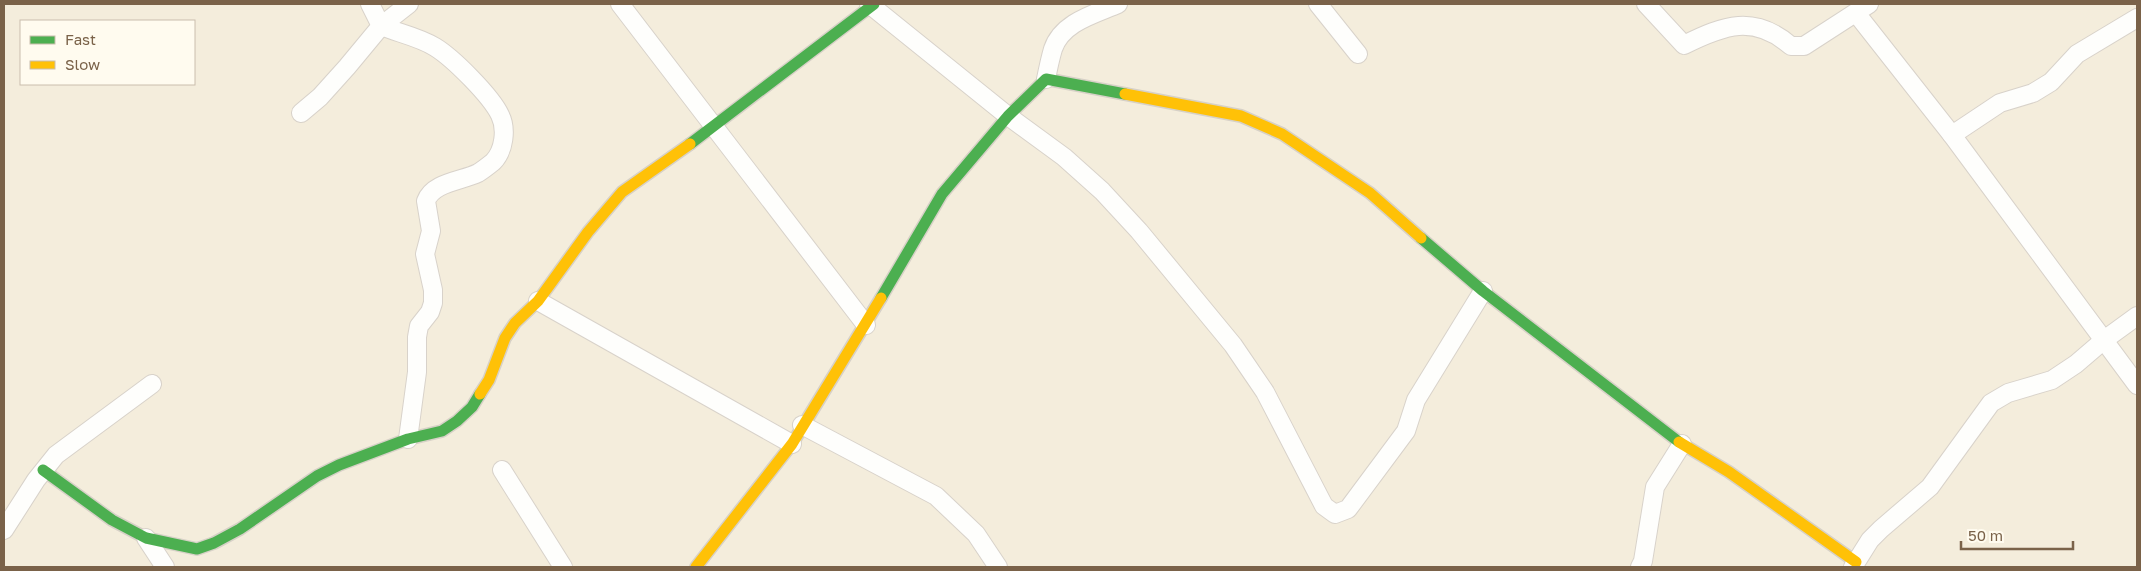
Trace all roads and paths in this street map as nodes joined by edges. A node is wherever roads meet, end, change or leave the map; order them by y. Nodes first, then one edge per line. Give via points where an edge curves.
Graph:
1 (370, 4) edge
2 (409, 4) edge
3 (620, 4) edge
4 (1118, 4) edge
5 (1318, 4) edge
6 (1646, 4) edge
7 (872, 5) edge
8 (1863, 8) edge
9 (2137, 18) edge
10 (381, 26) junction
11 (1358, 54) dead end
12 (1046, 79) junction
13 (301, 113) dead end
14 (1008, 116) junction
15 (713, 128) junction
16 (1952, 135) junction
17 (1483, 291) junction
18 (538, 301) junction
19 (2137, 316) edge
20 (866, 324) junction
21 (2104, 340) junction
22 (152, 384) dead end
23 (2137, 385) edge
24 (802, 425) junction
25 (408, 439) junction
26 (792, 444) junction
27 (1682, 444) junction
28 (43, 470) junction
29 (502, 470) dead end
30 (4, 530) edge
31 (146, 538) junction
32 (1855, 565) edge
33 (165, 567) edge
34 (563, 567) edge
35 (696, 567) edge
36 (998, 567) edge
37 (1640, 567) edge

1 - 10 street
2 - 10 street
3 - 15 street
4 - 12 street via 1072,25 1062,34 1054,47
5 - 11 street
6 - 8 street via 1684,45 1725,28 1743,25 1760,26 1779,35 1791,46 1804,46
7 - 14 street
7 - 15 street
8 - 16 street
9 - 16 street via 2077,54 2051,82 2033,93 2000,102
10 - 13 street via 320,98
10 - 25 street via 434,47 456,65 500,115 504,131 495,160 479,173 444,185 426,201 431,230 425,254 433,303 419,326
12 - 14 street
12 - 17 street via 1241,116 1267,127 1370,193
14 - 17 street via 1064,157 1102,191 1185,285 1260,384 1324,506 1335,514 1348,509 1406,431 1416,400
14 - 20 street via 942,194
15 - 18 street via 622,192 588,232
15 - 20 street
16 - 21 street
17 - 27 street
18 - 25 street via 504,338 489,380 457,422 442,430
18 - 26 street
19 - 21 street
20 - 24 street
21 - 23 street
21 - 32 street via 2052,380 2008,393 1991,403 1930,487 1870,540
22 - 28 street via 56,455
24 - 26 street
24 - 36 street via 936,496 976,534
25 - 31 street via 317,476 214,543 196,549
26 - 35 street
27 - 32 street via 1729,472
27 - 37 street via 1655,487
28 - 30 street
28 - 31 street via 112,520
29 - 34 street
31 - 33 street

